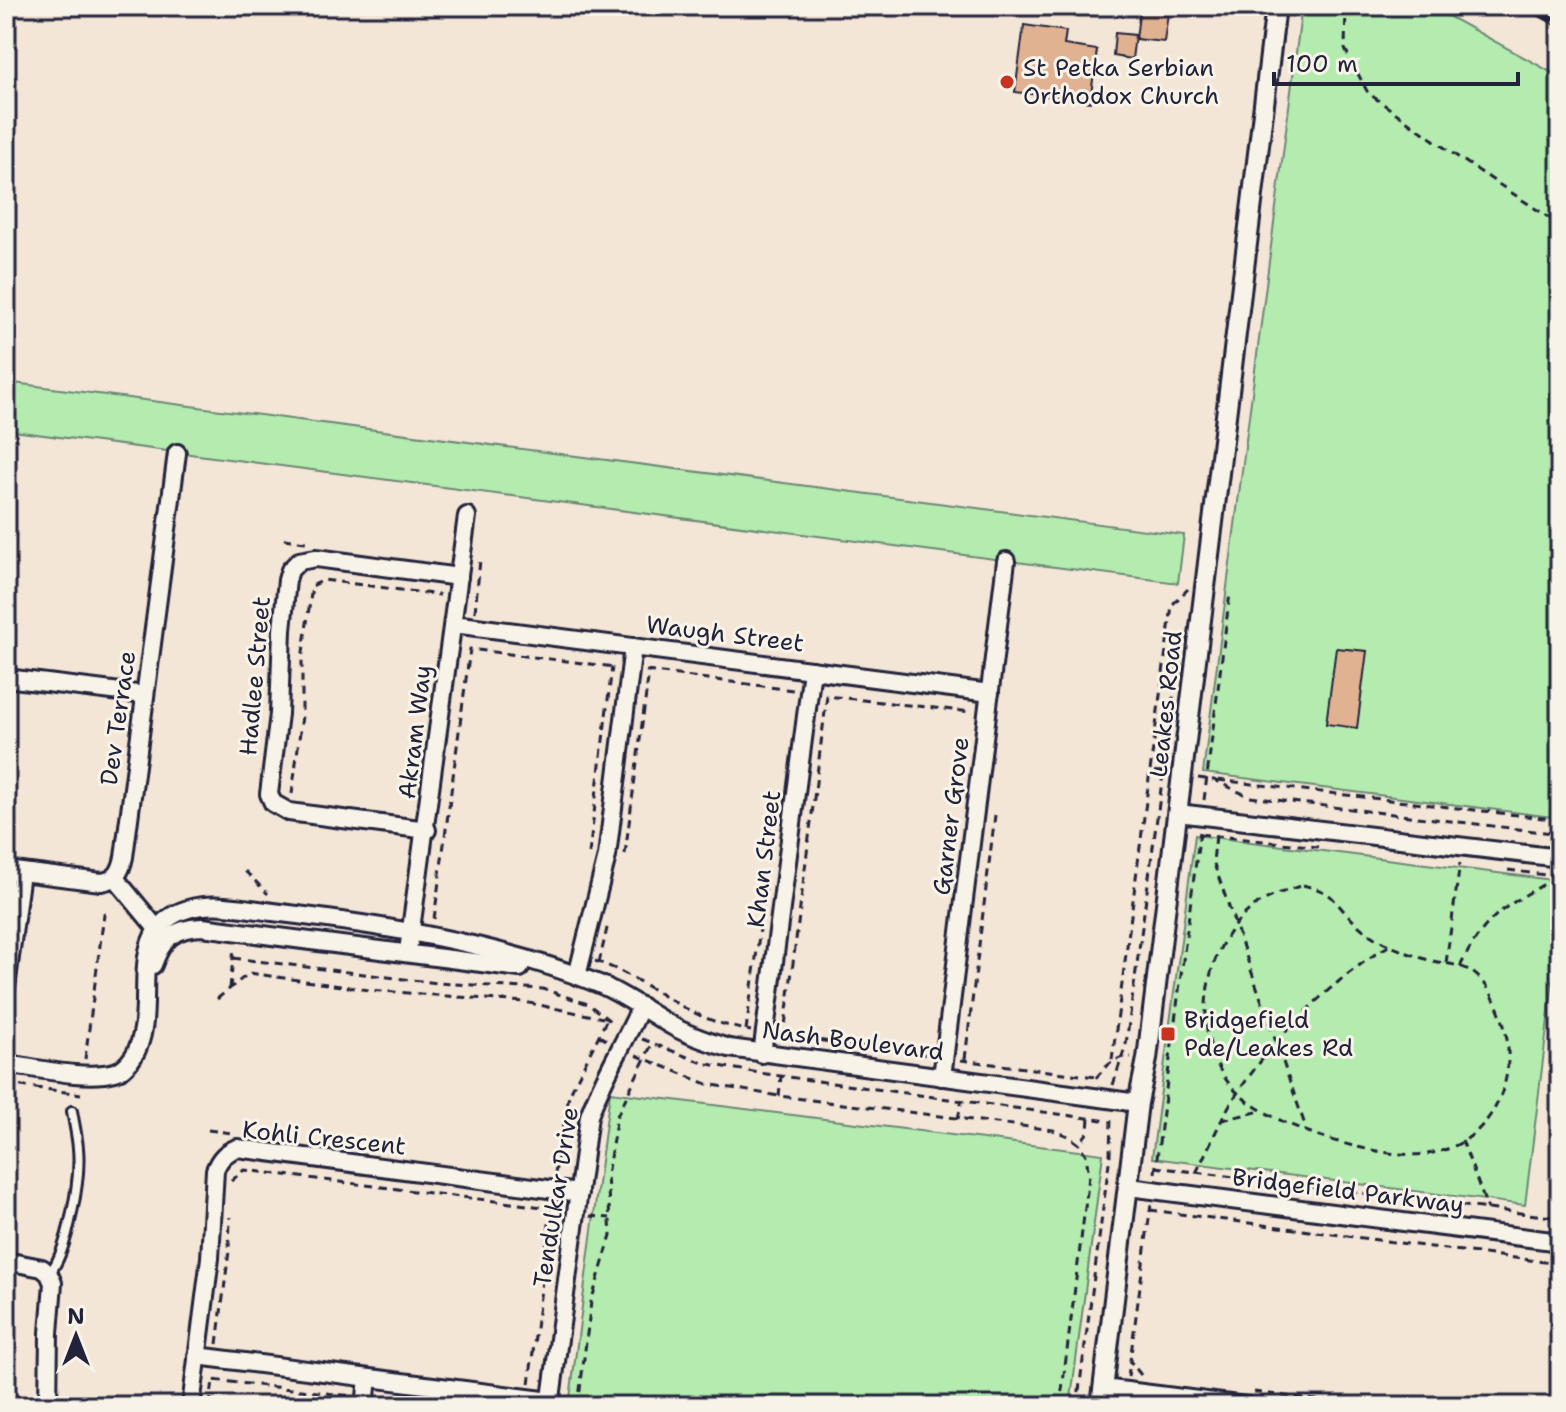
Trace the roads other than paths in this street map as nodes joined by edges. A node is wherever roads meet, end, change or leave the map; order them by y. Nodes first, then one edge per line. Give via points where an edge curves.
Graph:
1 (1276, 6) edge
2 (177, 453) dead end
3 (467, 516) dead end
4 (1006, 561) dead end
5 (459, 577) junction
6 (453, 624) junction
7 (633, 647) junction
8 (812, 670) junction
9 (6, 678) edge
10 (990, 693) junction
11 (145, 695) junction
12 (1178, 813) junction
13 (427, 830) junction
14 (1560, 858) edge
15 (13, 871) edge
16 (115, 878) junction
17 (411, 933) junction
18 (161, 934) junction
19 (408, 954) junction
20 (577, 976) junction
21 (6, 988) edge
22 (641, 1006) junction
23 (762, 1054) junction
24 (6, 1064) edge
25 (942, 1077) junction
26 (1138, 1103) junction
27 (72, 1111) dead end
28 (1129, 1187) junction
29 (579, 1193) junction
30 (1560, 1242) edge
31 (6, 1261) edge
32 (49, 1274) junction
33 (197, 1356) junction
34 (368, 1378) junction
35 (1102, 1397) edge
36 (1249, 1399) edge
37 (365, 1402) edge
38 (550, 1404) edge
39 (48, 1406) edge
40 (191, 1406) edge

1 - 12 street, Leakes Road
2 - 11 street, Dev Terrace
3 - 5 street, Akram Way
4 - 10 street, Garner Grove
5 - 6 street, Akram Way
5 - 13 street, Hadlee Street via 316,558 299,561 287,580 269,794 273,803 289,812
6 - 7 street, Waugh Street
6 - 13 street, Akram Way
7 - 8 street, Waugh Street
7 - 20 street via 607,856
8 - 10 street, Waugh Street
8 - 23 street, Khan Street
9 - 11 street
10 - 25 street, Garner Grove
11 - 16 street, Dev Terrace via 124,857
12 - 14 street
12 - 26 street, Leakes Road
13 - 17 street, Akram Way
15 - 16 street via 91,882
15 - 21 street
16 - 18 street
17 - 18 street, Nash Boulevard via 224,906 190,908 166,920
17 - 19 street, Akram Way
17 - 20 street, Nash Boulevard
18 - 19 street, Nash Boulevard via 222,928
18 - 24 street via 147,950 140,1042 126,1066 117,1072 63,1072
19 - 20 street, Nash Boulevard
20 - 22 street, Nash Boulevard
22 - 23 street, Nash Boulevard via 705,1041
22 - 29 street, Tendulkar Drive via 589,1116
23 - 25 street, Nash Boulevard
25 - 26 street, Nash Boulevard
26 - 28 street, Leakes Road
27 - 32 lane via 79,1164 65,1247
28 - 30 street, Bridgefield Parkway
28 - 35 street, Leakes Road
29 - 33 street, Kohli Crescent via 237,1148 227,1152 215,1170
29 - 38 street, Tendulkar Drive
31 - 32 street via 32,1264
32 - 39 street via 54,1292
33 - 34 street
33 - 40 street, Kohli Crescent
34 - 37 street
34 - 38 street
35 - 36 street

